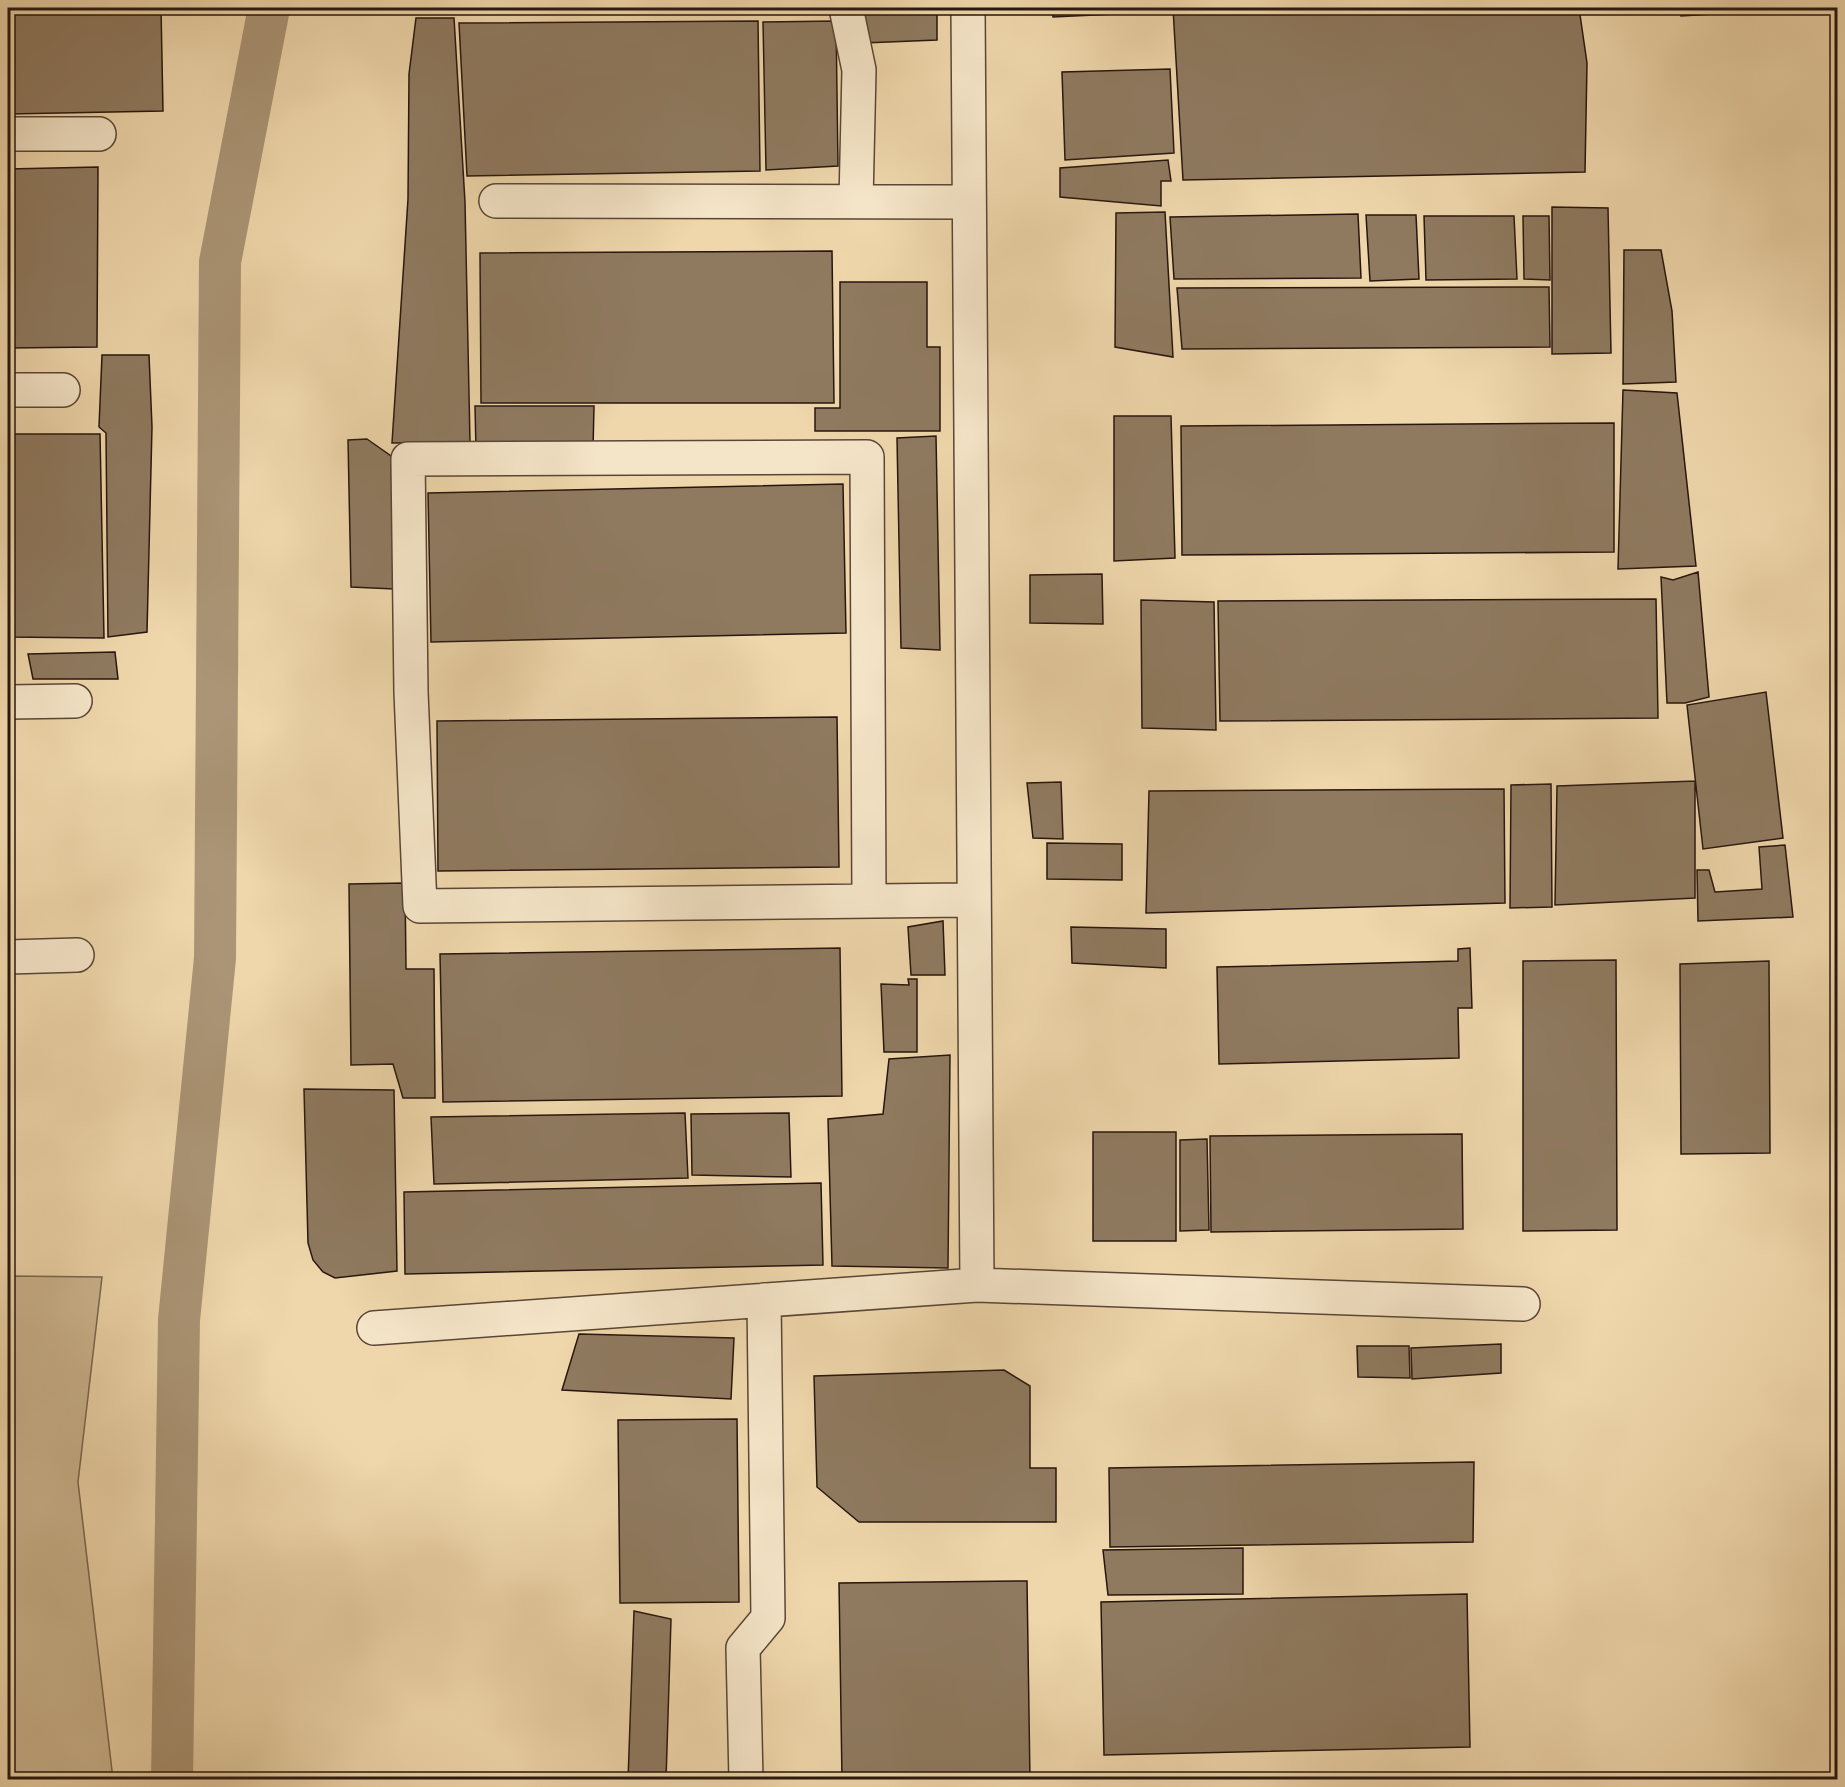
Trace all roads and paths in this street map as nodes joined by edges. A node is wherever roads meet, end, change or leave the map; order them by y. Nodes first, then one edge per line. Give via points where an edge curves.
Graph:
1 (846, 8) edge
2 (968, 8) edge
3 (8, 134) edge
4 (99, 134) dead end
5 (496, 201) dead end
6 (856, 201) junction
7 (969, 202) junction
8 (8, 390) edge
9 (63, 390) dead end
10 (75, 701) dead end
11 (8, 702) edge
12 (965, 900) dead end
13 (869, 901) junction
14 (77, 955) dead end
15 (8, 957) edge
16 (976, 1285) junction
17 (764, 1300) junction
18 (1523, 1304) dead end
19 (374, 1328) dead end
20 (746, 1779) edge

1 - 6 street via 859,70
2 - 7 street
3 - 4 street
5 - 6 street
6 - 7 street
7 - 16 street
8 - 9 street
10 - 11 street
12 - 13 street
13 - 13 street via 420,906 411,692 408,459 867,457
14 - 15 street
16 - 17 street
16 - 18 street
17 - 19 street
17 - 20 street via 768,1618 743,1648

